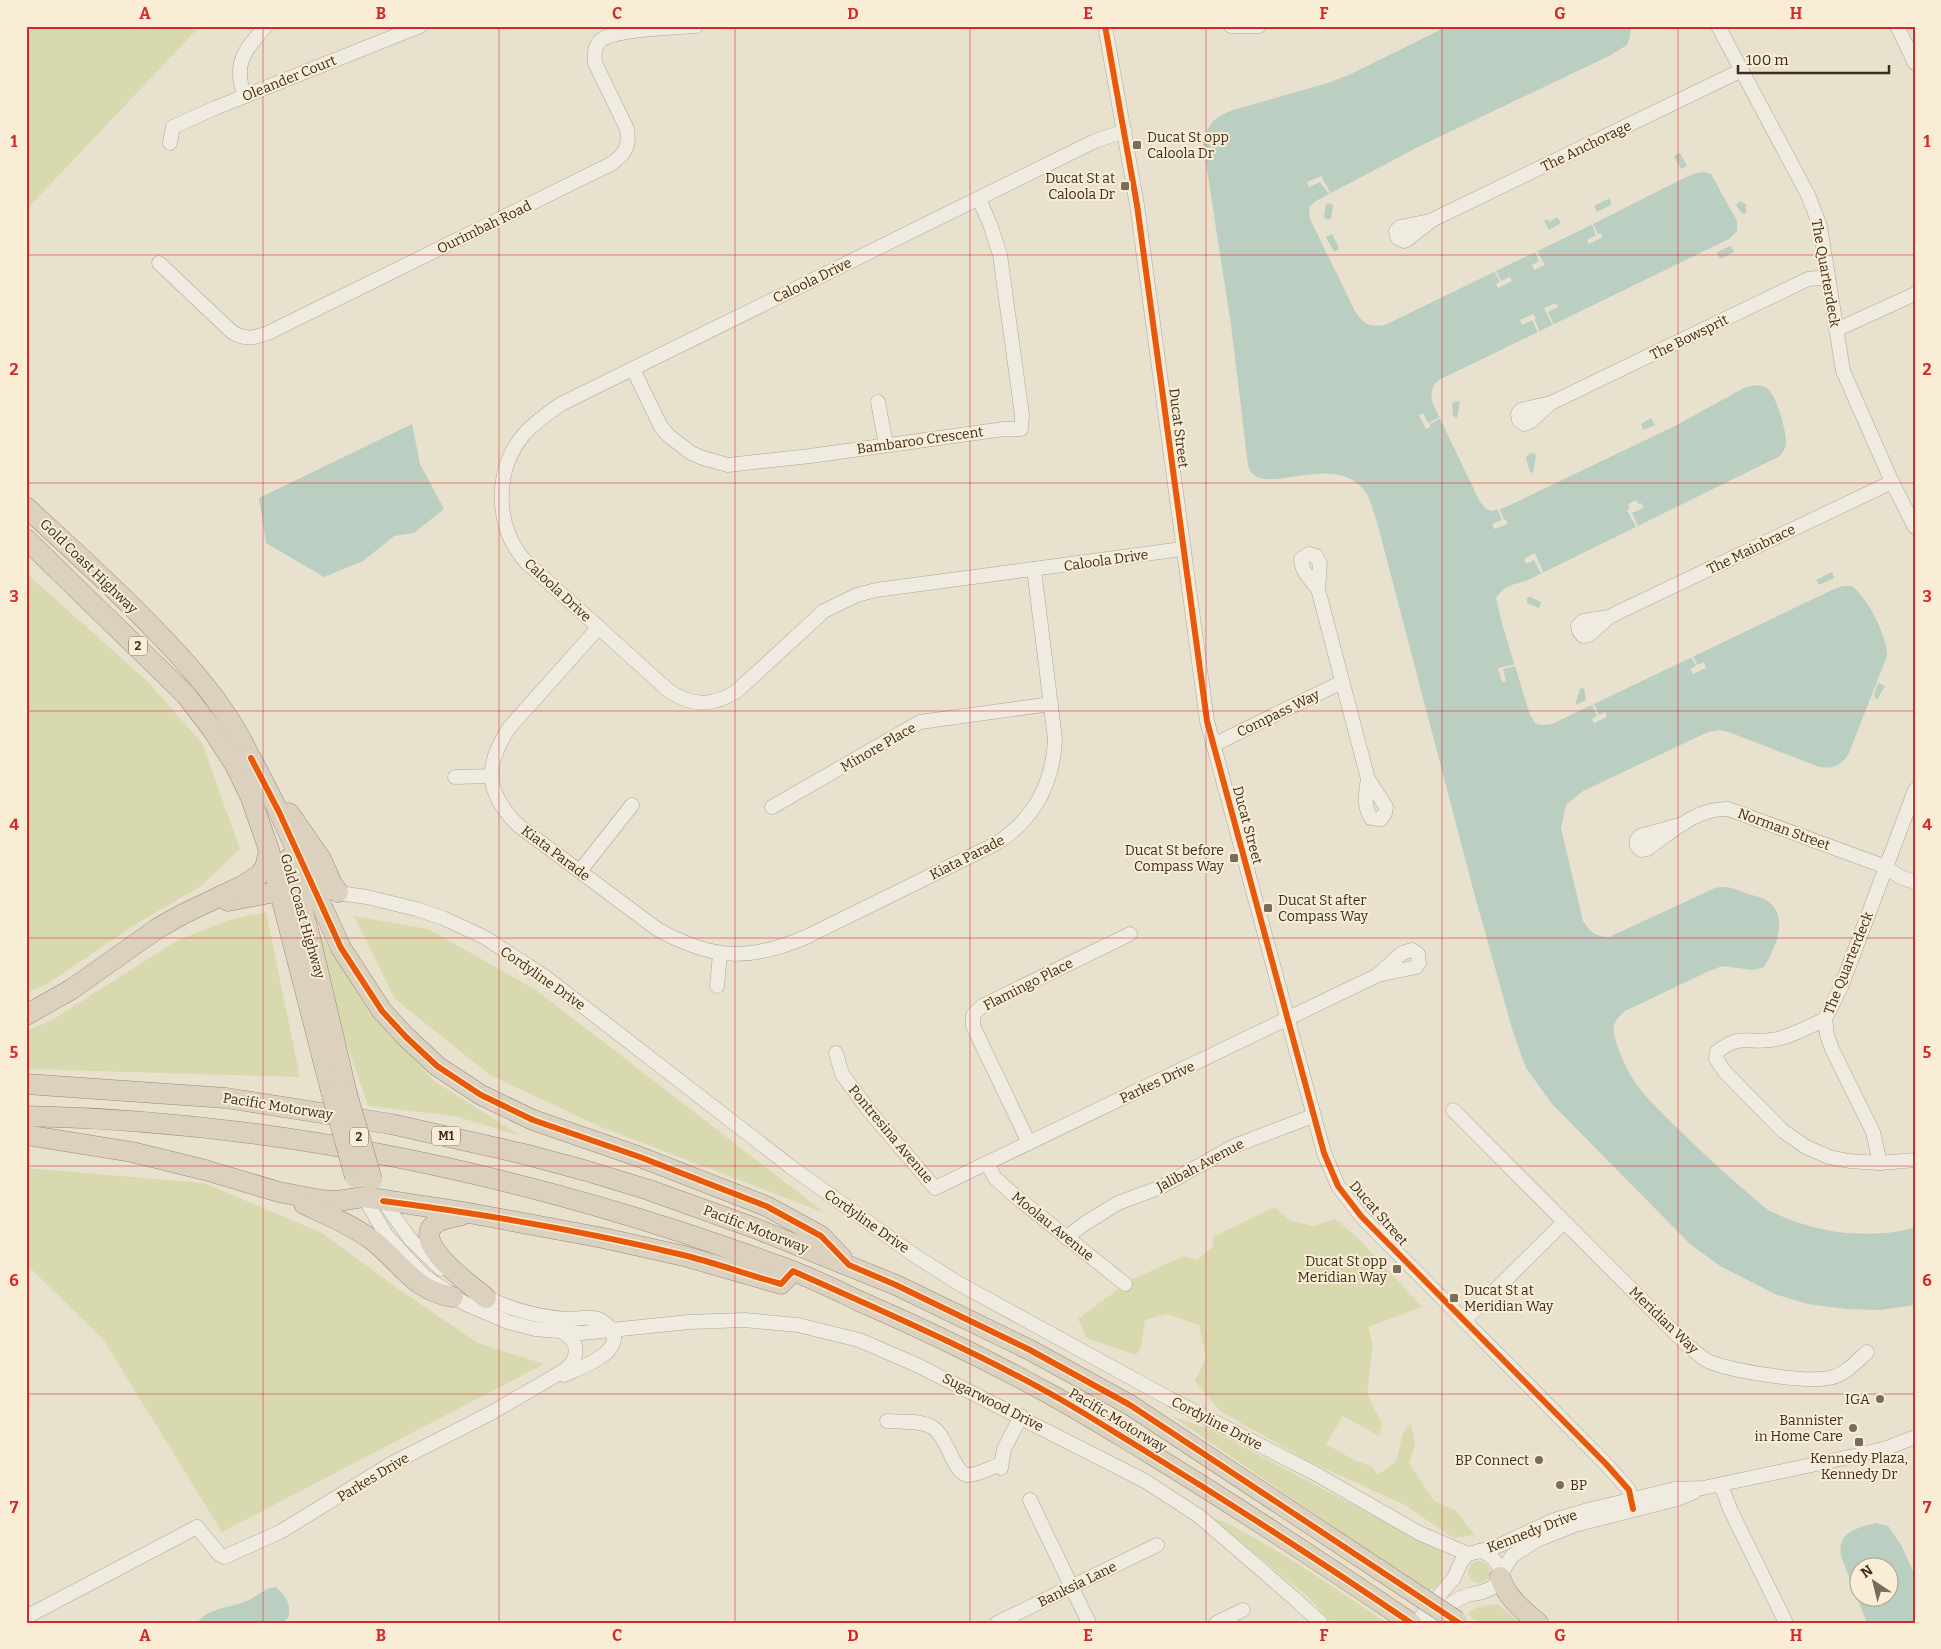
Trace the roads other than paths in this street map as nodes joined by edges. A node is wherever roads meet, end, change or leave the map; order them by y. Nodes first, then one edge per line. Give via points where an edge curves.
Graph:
1 (266, 26) edge
2 (420, 26) edge
3 (696, 26) edge
4 (1106, 26) edge
5 (1230, 26) edge
6 (1259, 26) edge
7 (1718, 26) edge
8 (1897, 26) edge
9 (1915, 63) edge
10 (1742, 70) junction
11 (245, 96) junction
12 (1125, 131) junction
13 (170, 143) dead end
14 (979, 200) junction
15 (1430, 221) dead end
16 (159, 263) dead end
17 (1828, 277) junction
18 (1915, 294) edge
19 (1836, 330) junction
20 (632, 369) junction
21 (878, 402) dead end
22 (1551, 403) dead end
23 (886, 445) junction
24 (1892, 482) junction
25 (26, 506) edge
26 (1915, 527) edge
27 (26, 539) edge
28 (1182, 549) junction
29 (1034, 570) junction
30 (1318, 589) dead end
31 (1609, 616) dead end
32 (598, 627) junction
33 (1342, 682) junction
34 (1051, 704) junction
35 (1213, 744) junction
36 (251, 758) junction
37 (491, 776) junction
38 (455, 777) dead end
39 (1368, 779) dead end
40 (1915, 790) edge
41 (632, 805) dead end
42 (772, 807) dead end
43 (1683, 824) dead end
44 (269, 850) junction
45 (1886, 867) junction
46 (580, 871) junction
47 (1915, 873) edge
48 (1915, 882) edge
49 (297, 891) junction
50 (338, 892) junction
51 (183, 914) junction
52 (1130, 934) dead end
53 (720, 954) junction
54 (1378, 974) dead end
55 (717, 986) dead end
56 (26, 1014) edge
57 (1825, 1019) junction
58 (1287, 1020) junction
59 (836, 1054) dead end
60 (26, 1084) edge
61 (1452, 1110) dead end
62 (26, 1116) edge
63 (1313, 1116) junction
64 (26, 1135) edge
65 (1029, 1143) junction
66 (1915, 1158) edge
67 (987, 1163) junction
68 (1880, 1163) junction
69 (935, 1188) joint
70 (368, 1189) junction
71 (280, 1192) junction
72 (469, 1213) junction
73 (1563, 1223) junction
74 (1066, 1238) junction
75 (849, 1265) junction
76 (793, 1271) junction
77 (1125, 1284) dead end
78 (453, 1296) junction
79 (486, 1298) junction
80 (1464, 1321) junction
81 (612, 1331) junction
82 (564, 1332) junction
83 (1867, 1352) dead end
84 (527, 1393) junction
85 (1021, 1416) junction
86 (887, 1422) dead end
87 (1915, 1437) edge
88 (1721, 1485) junction
89 (1030, 1500) dead end
90 (1632, 1504) junction
91 (1157, 1545) dead end
92 (1474, 1553) junction
93 (1500, 1576) junction
94 (1071, 1587) junction
95 (1243, 1610) dead end
96 (26, 1617) edge
97 (1411, 1621) edge
98 (1458, 1622) edge
99 (997, 1623) edge
100 (1089, 1623) edge
101 (1216, 1623) edge
102 (1321, 1623) edge
103 (1430, 1623) edge
104 (1538, 1623) edge
105 (1786, 1623) edge

1 - 11 street via 247,47 239,67 240,86
2 - 11 street, Oleander Court
3 - 16 street, Ourimbah Road via 621,32 610,34 597,44 595,63 629,140 621,158 268,333 247,338 232,332
4 - 12 street, Ducat Street
5 - 6 street
7 - 10 street, The Quarterdeck
8 - 9 street
10 - 15 street, The Anchorage
10 - 17 street, The Quarterdeck via 1814,207
11 - 13 street, Oleander Court via 173,127
12 - 14 street, Caloola Drive via 1095,141
12 - 28 street, Ducat Street
14 - 20 street, Caloola Drive
14 - 23 street, Bambaroo Crescent via 1000,255 1022,415 1021,429
17 - 19 street, The Quarterdeck
17 - 22 street, The Bowsprit via 1808,279
18 - 19 street
19 - 24 street, The Quarterdeck via 1843,371
20 - 23 street, Bambaroo Crescent via 661,427 679,445 703,458 728,465
20 - 32 street, Caloola Drive via 574,397 536,421 517,444 503,481 504,519 520,555
21 - 23 street
24 - 26 street, The Quarterdeck
24 - 31 street, The Mainbrace
25 - 36 highway, Gold Coast Highway / 2 via 177,653 220,706
27 - 44 highway, Gold Coast Highway / 2 via 170,678 204,717 243,782
28 - 29 street, Caloola Drive
28 - 35 street, Ducat Street
29 - 32 street, Caloola Drive via 857,595 824,611 737,690 704,703 684,700 670,691
29 - 34 street, Kiata Parade
30 - 33 street
32 - 37 street, Kiata Parade via 509,728 495,752
33 - 35 street, Compass Way
33 - 39 street
34 - 42 street, Minore Place via 920,722
34 - 53 street, Kiata Parade via 1055,739 1050,774 1035,807 1010,835 787,946 735,955
35 - 58 street, Ducat Street
36 - 49 highway, Gold Coast Highway / 2
36 - 50 highway via 321,859
37 - 38 street
37 - 46 street, Kiata Parade via 496,795 511,818
40 - 45 street, The Quarterdeck
41 - 46 street
43 - 45 street, Norman Street via 1714,810 1728,809
44 - 49 highway, Gold Coast Highway / 2
44 - 51 highway via 268,861 261,874
45 - 47 street, Norman Street
45 - 48 street, Norman Street
45 - 57 street, The Quarterdeck via 1841,987
46 - 53 street, Kiata Parade via 657,929 681,942
49 - 50 street, Cordyline Drive
49 - 51 highway via 236,899
49 - 70 highway, Gold Coast Highway / 2, bridge via 339,1093
49 - 75 highway via 377,1004 437,1066 481,1095 533,1120 640,1156 766,1206 821,1236
50 - 92 street, Cordyline Drive via 416,909 484,937 544,976 791,1167 958,1283 1420,1533
51 - 56 highway via 72,989
52 - 65 street, Flamingo Place via 982,1006 973,1015 973,1026
53 - 55 street
54 - 58 street, Parkes Drive
57 - 68 street, The Quarterdeck via 1832,1049 1874,1136
57 - 68 street via 1779,1038 1734,1041 1717,1052 1716,1059 1742,1091 1798,1142 1839,1160
58 - 63 street, Ducat Street
58 - 65 street, Parkes Drive
59 - 69 street, Pontresina Avenue via 842,1074 870,1112
60 - 75 highway, Pacific Motorway / M1 via 226,1098 391,1124 596,1174 742,1223
61 - 73 street, Meridian Way
62 - 76 highway, Pacific Motorway / M1 via 222,1129 392,1155 508,1181 626,1214
63 - 74 street, Jalibah Avenue via 1234,1146 1161,1187 1118,1203
63 - 80 street, Ducat Street via 1330,1169 1345,1196
64 - 71 highway via 132,1152
65 - 67 street, Parkes Drive
66 - 68 street
67 - 69 street, Parkes Drive
67 - 74 street, Moolau Avenue via 995,1178
70 - 71 highway via 331,1202
70 - 72 highway
70 - 78 street, Sugarwood Drive via 386,1235 397,1249 423,1275
70 - 79 street via 422,1252 458,1282
71 - 78 highway via 371,1239 419,1284 435,1293
72 - 76 highway via 542,1225 684,1256 781,1284
72 - 79 highway via 436,1222 429,1237 438,1255 450,1268
73 - 80 street
73 - 83 street, Meridian Way via 1708,1362 1805,1379 1830,1378 1848,1370
74 - 77 street, Moolau Avenue
75 - 98 highway, Pacific Motorway / M1, bridge via 1030,1350 1130,1405
76 - 97 highway, Pacific Motorway / M1 via 896,1317 1058,1398 1191,1479
78 - 82 street, Sugarwood Drive via 508,1322
79 - 81 street via 539,1315 600,1320
80 - 90 street, Ducat Street via 1606,1464 1629,1490
81 - 82 street, Sugarwood Drive
81 - 84 street, Parkes Drive via 614,1340 604,1354
81 - 85 street, Sugarwood Drive via 689,1322 744,1320 798,1325 868,1344 917,1364
82 - 84 street, Parkes Drive via 575,1344 574,1360 563,1372
84 - 96 street, Parkes Drive via 391,1464 280,1532 232,1555 224,1557 219,1554 197,1527
85 - 86 street via 1004,1449 1001,1466 973,1474 959,1469 944,1439 934,1428
85 - 102 street, Sugarwood Drive via 1145,1480 1199,1516
87 - 88 street, Kennedy Drive via 1887,1448
88 - 90 street, Kennedy Drive via 1675,1489
88 - 105 street
89 - 94 street
90 - 92 street, Kennedy Drive via 1554,1520 1496,1547
90 - 93 street, Kennedy Drive via 1526,1545 1512,1556
91 - 94 street, Banksia Lane
92 - 93 street, Cordyline Drive via 1491,1555
92 - 97 street via 1461,1562 1454,1578
93 - 103 street, Kennedy Drive via 1493,1587 1458,1599
93 - 104 highway via 1512,1600
94 - 99 street, Banksia Lane
94 - 100 street
95 - 101 street

